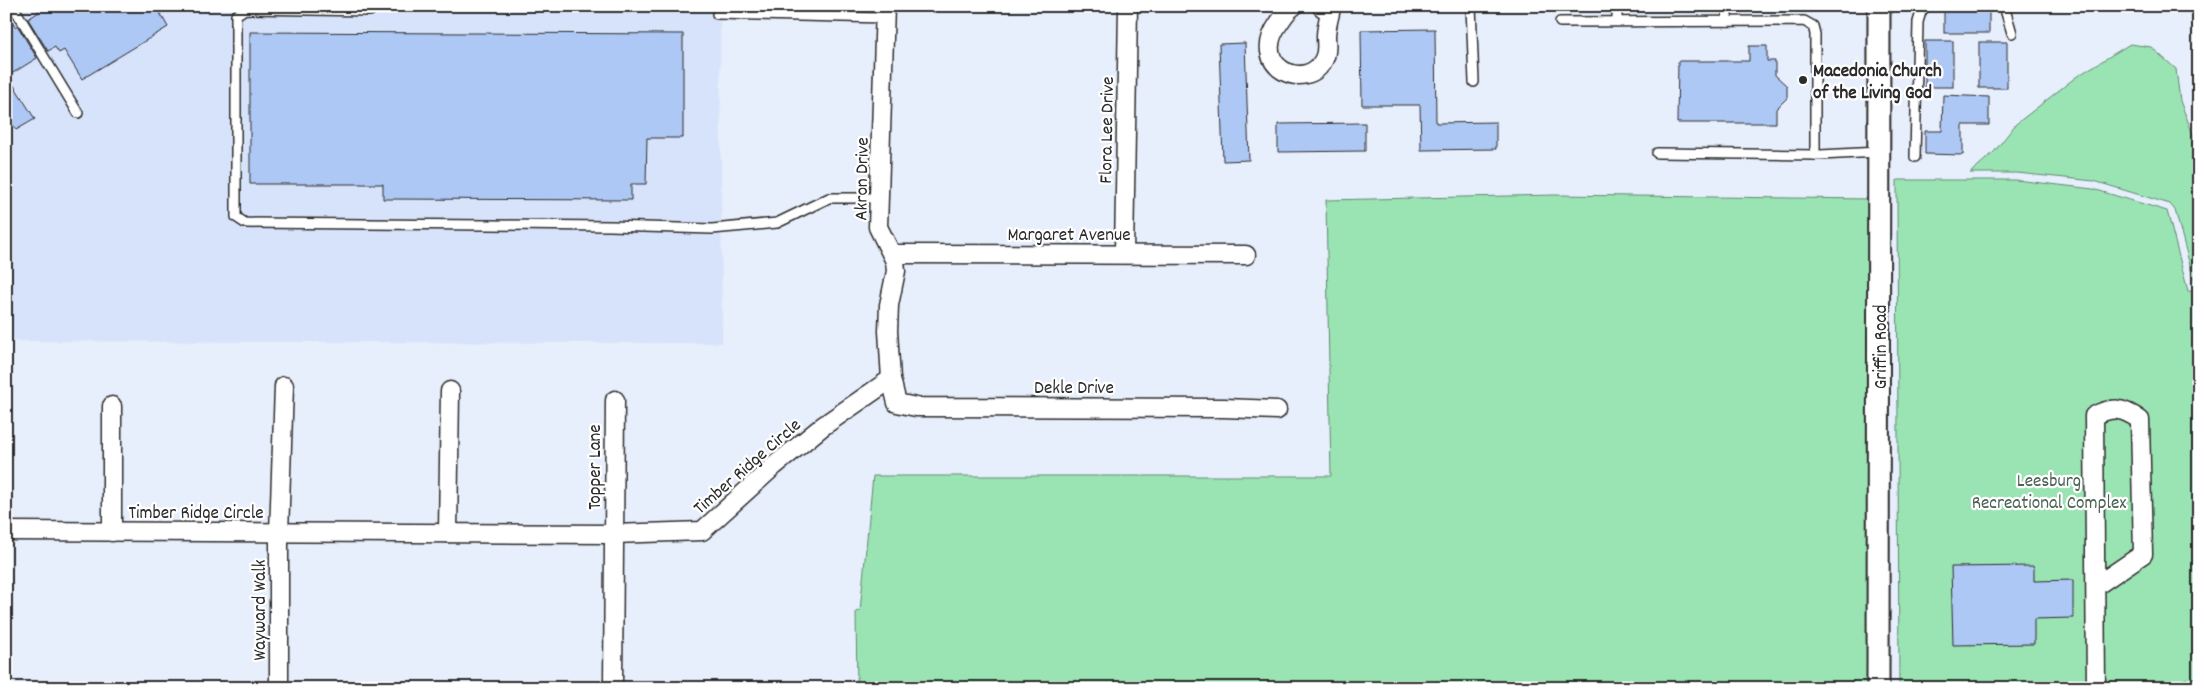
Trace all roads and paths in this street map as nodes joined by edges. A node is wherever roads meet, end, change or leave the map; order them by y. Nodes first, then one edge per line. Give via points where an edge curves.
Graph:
1 (13, 6) edge
2 (1128, 6) edge
3 (1294, 6) edge
4 (1321, 6) edge
5 (1471, 6) edge
6 (1616, 6) edge
7 (1727, 6) edge
8 (1879, 6) edge
9 (1926, 6) edge
10 (2004, 6) edge
11 (370, 11) dead end
12 (885, 12) edge
13 (717, 14) dead end
14 (1617, 21) junction
15 (1727, 21) junction
16 (1560, 22) dead end
17 (2012, 33) dead end
18 (1474, 82) dead end
19 (78, 113) dead end
20 (1880, 152) junction
21 (1657, 153) dead end
22 (1815, 155) junction
23 (1915, 157) dead end
24 (879, 198) junction
25 (892, 254) junction
26 (1124, 254) junction
27 (1246, 255) dead end
28 (890, 379) junction
29 (284, 386) dead end
30 (450, 391) dead end
31 (615, 400) dead end
32 (112, 406) dead end
33 (1277, 410) dead end
34 (6, 531) edge
35 (112, 532) junction
36 (279, 533) junction
37 (448, 533) junction
38 (614, 534) junction
39 (2096, 586) junction
40 (2199, 678) edge
41 (279, 688) edge
42 (613, 688) edge
43 (1878, 688) edge
44 (2096, 688) edge
45 (2138, 688) edge

1 - 19 lane
2 - 26 street, Flora Lee Drive
3 - 4 street via 1272,32 1269,43 1275,65 1295,75 1312,71 1324,60 1330,13
5 - 18 lane
6 - 14 lane
7 - 15 lane
8 - 20 street, Griffin Road
9 - 23 lane via 1918,22
10 - 17 lane
11 - 24 lane via 245,9 236,15 236,217 245,222 712,230 777,222 829,198
12 - 13 lane
12 - 24 street, Akron Drive
14 - 15 lane
14 - 16 lane
15 - 22 lane via 1804,21 1812,26 1815,34
20 - 22 lane
20 - 43 street, Griffin Road
21 - 22 lane
24 - 25 street, Akron Drive via 878,227
25 - 26 street, Margaret Avenue
25 - 28 street, Akron Drive via 896,271 889,305
26 - 27 street, Margaret Avenue
28 - 33 street, Dekle Drive via 897,403 916,407
28 - 38 street, Timber Ridge Circle via 822,426 702,532
29 - 36 street, Timber Ridge Circle
30 - 37 street
31 - 38 street, Topper Lane
32 - 35 street, Timber Ridge Circle
34 - 35 street, Timber Ridge Circle
35 - 36 street, Timber Ridge Circle
36 - 37 street, Timber Ridge Circle
36 - 41 street, Wayward Walk
37 - 38 street, Timber Ridge Circle
38 - 42 street
39 - 39 street via 2094,416 2102,411 2121,409 2140,420 2143,554
39 - 44 street
40 - 45 path

